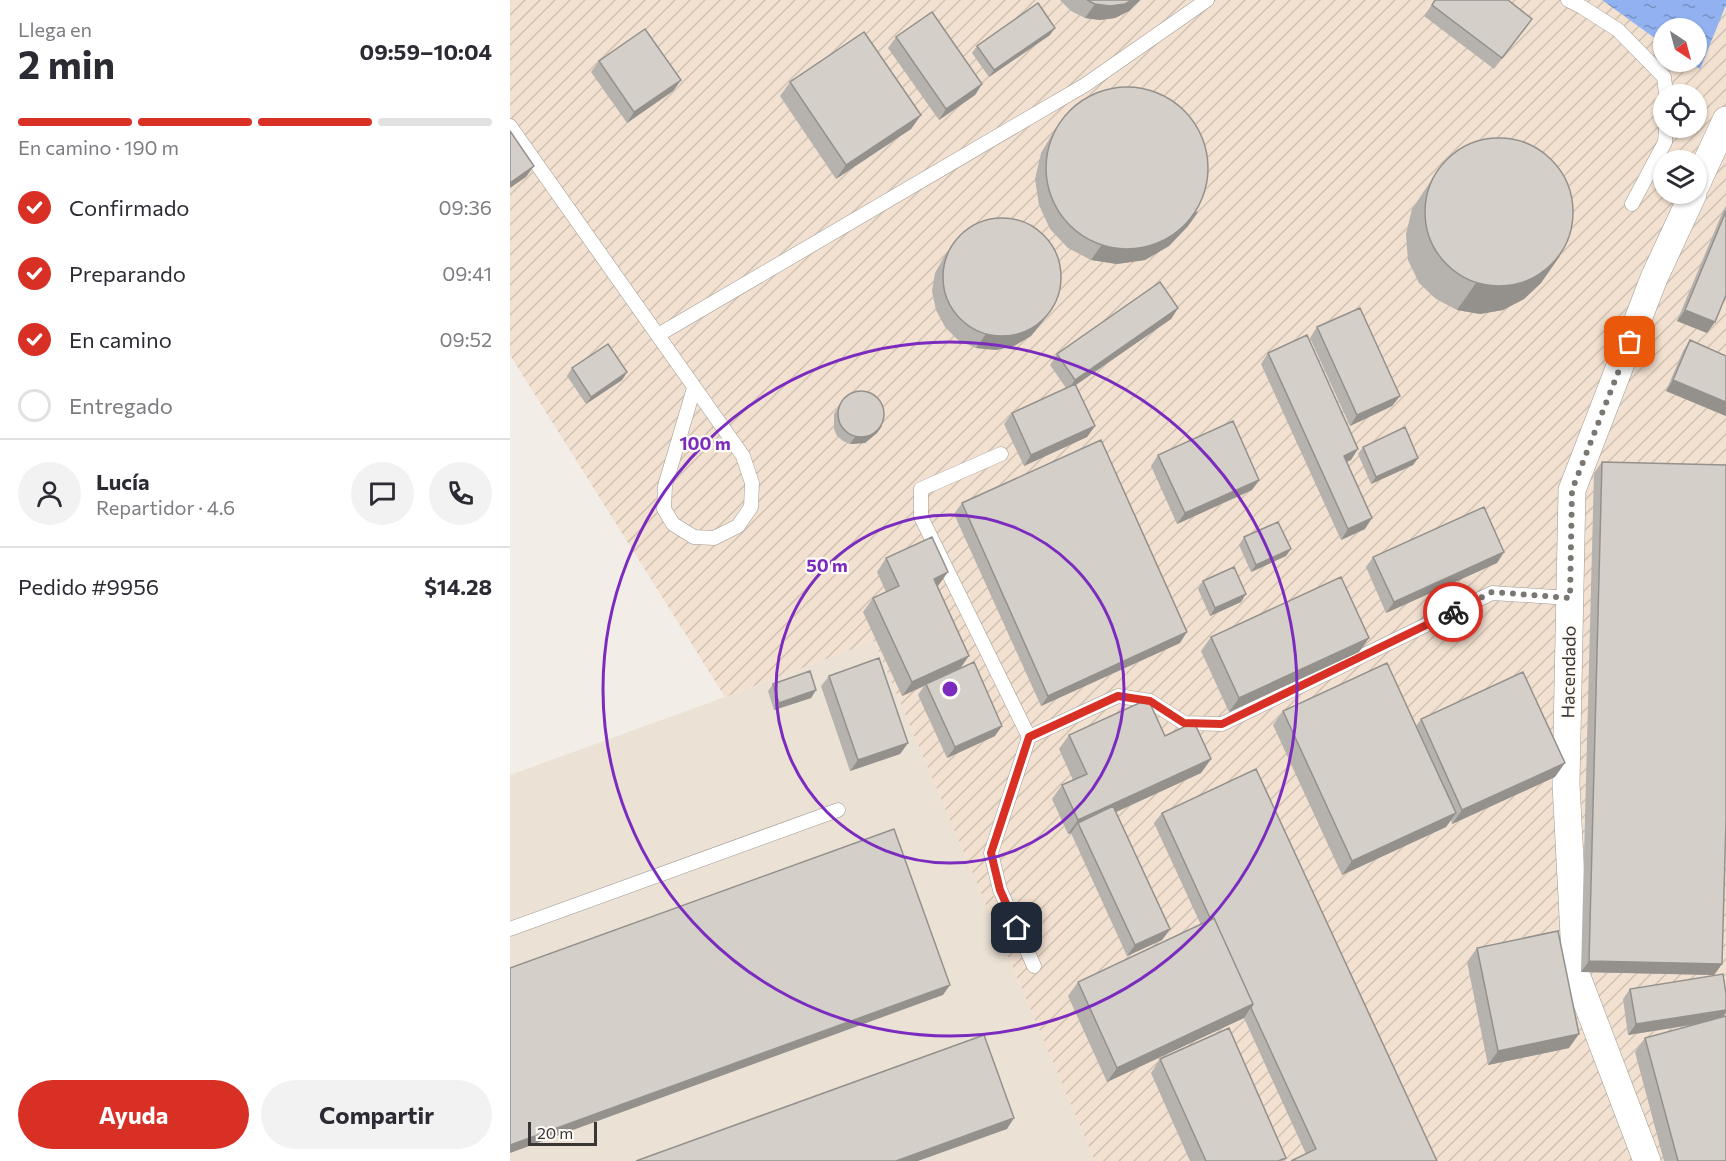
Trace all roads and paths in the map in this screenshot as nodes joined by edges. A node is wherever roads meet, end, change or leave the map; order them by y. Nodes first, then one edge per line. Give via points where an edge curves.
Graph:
1 (1207, 0) edge
2 (1568, 0) edge
3 (1665, 84) edge
4 (1726, 120) edge
5 (510, 126) edge
6 (1665, 138) edge
7 (1707, 161) edge
8 (1632, 204) dead end
9 (1688, 204) edge
10 (657, 335) junction
11 (694, 388) junction
12 (1001, 454) dead end
13 (1570, 598) junction
14 (1029, 737) junction
15 (838, 810) dead end
16 (510, 929) edge
17 (1034, 966) dead end
18 (1647, 1161) edge

1 - 10 lane via 1085,85
2 - 3 lane via 1618,30 1664,77
4 - 7 street
5 - 10 lane
6 - 8 lane
9 - 13 street, Hacendado via 1654,278 1572,490
10 - 11 lane
11 - 11 lane via 742,456 753,483 751,507 745,517 738,526 714,538 694,537 673,524 664,509 665,486
12 - 14 lane via 921,489 921,517
13 - 14 lane via 1492,592 1222,724 1184,723 1150,701 1118,696
13 - 18 street, Hacendado via 1566,784 1576,974
14 - 17 lane via 991,853 1000,890
15 - 16 lane

